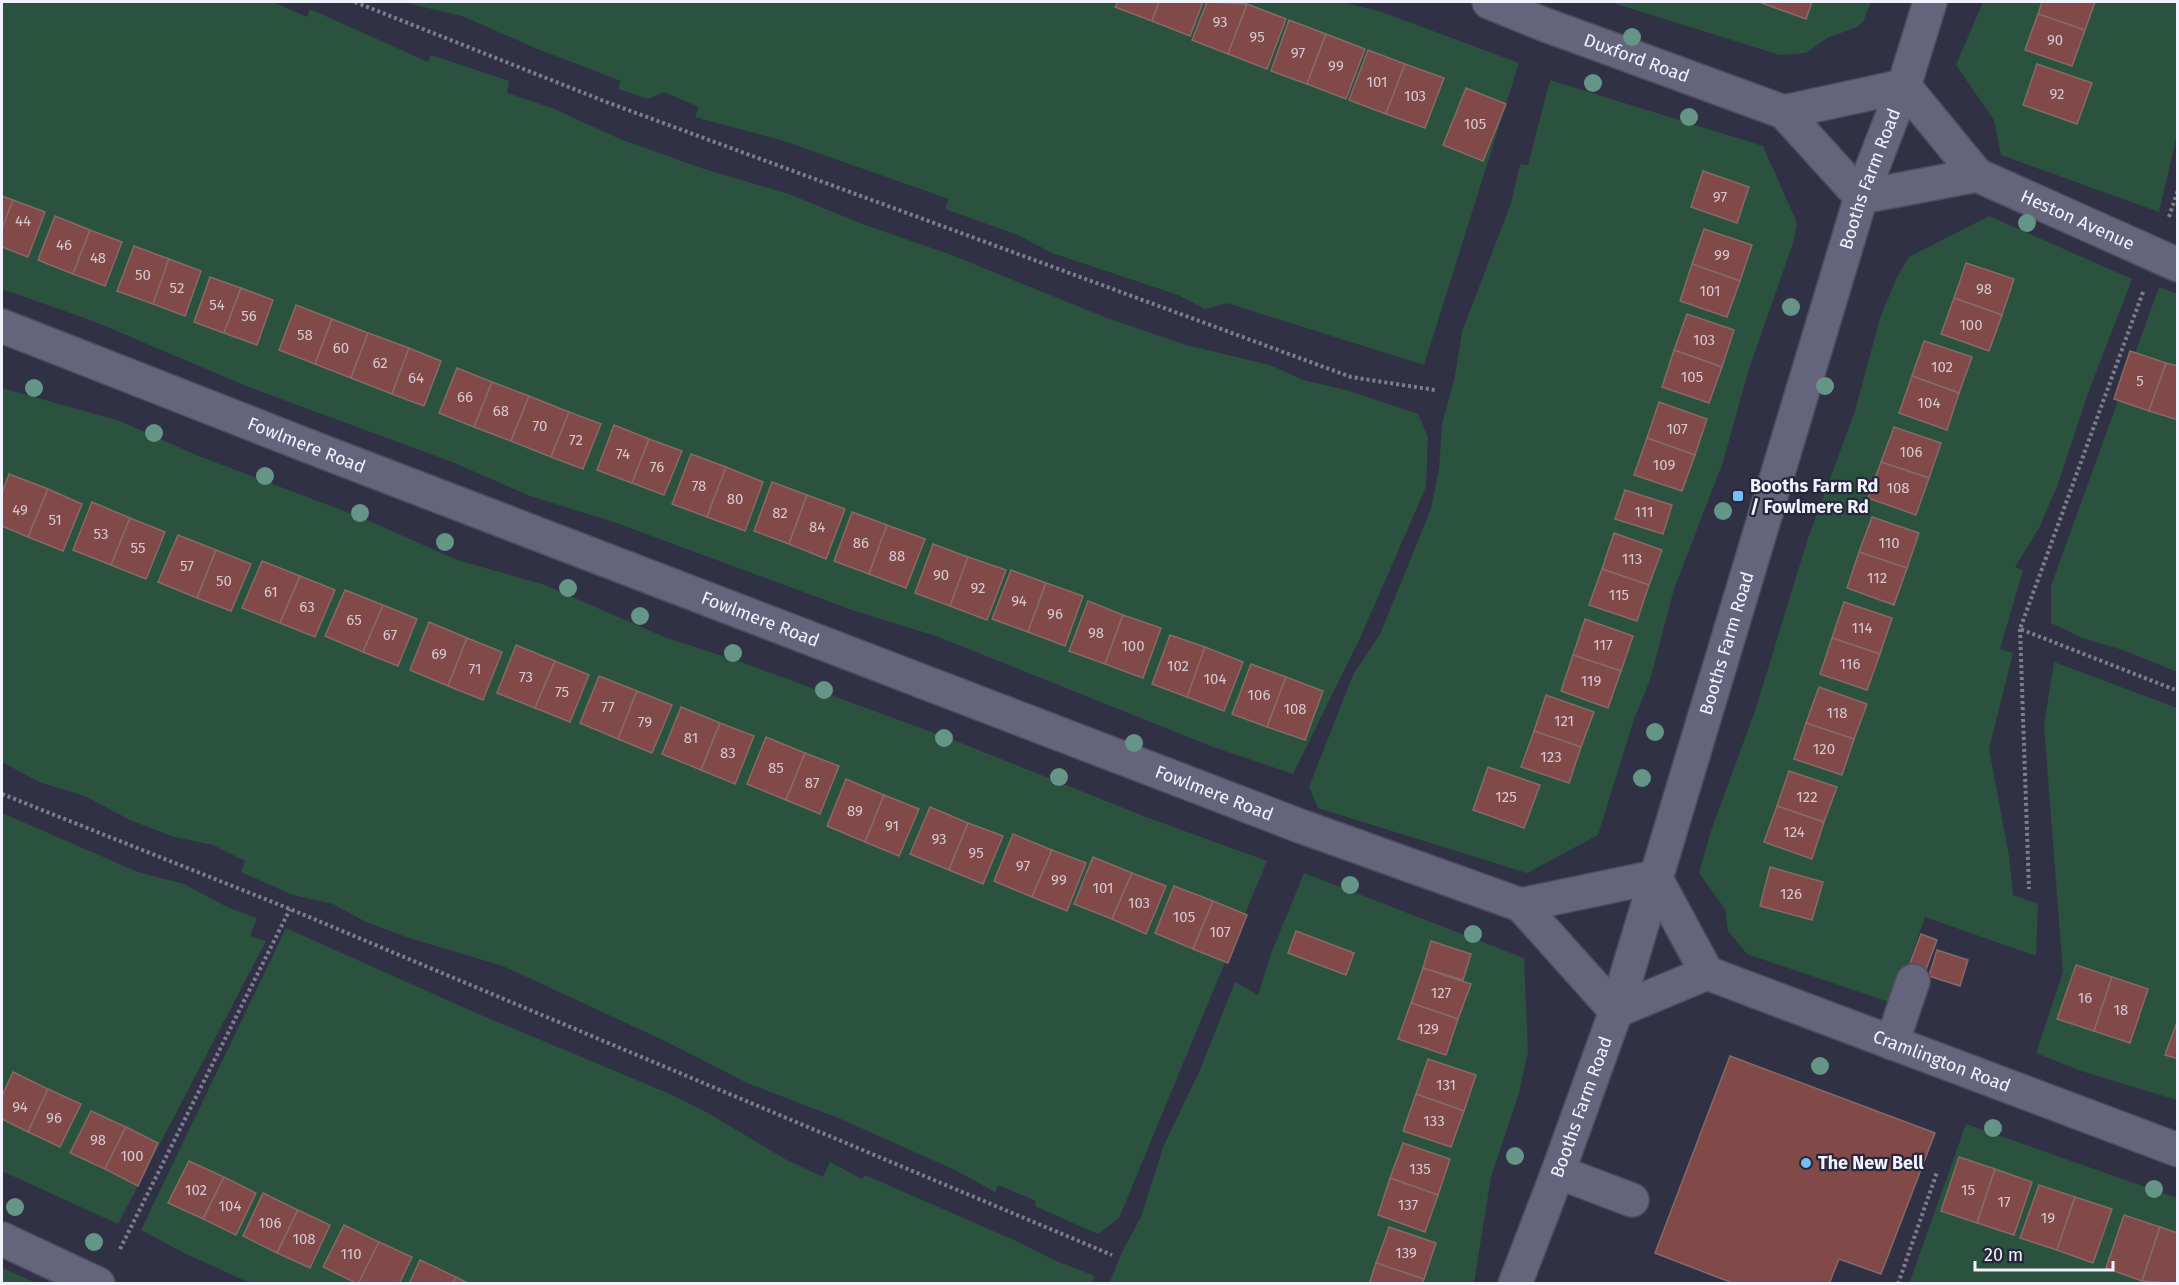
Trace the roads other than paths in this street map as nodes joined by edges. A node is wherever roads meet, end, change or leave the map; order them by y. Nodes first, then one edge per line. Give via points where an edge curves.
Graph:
1 (1489, 2) edge
2 (1930, 2) edge
3 (1904, 86) junction
4 (1784, 112) junction
5 (1977, 176) junction
6 (1861, 197) junction
7 (2167, 261) edge
8 (2, 326) edge
9 (1655, 877) junction
10 (1521, 905) junction
11 (1707, 973) junction
12 (1913, 981) dead end
13 (1616, 1011) junction
14 (1892, 1043) junction
15 (2178, 1150) edge
16 (1558, 1172) junction
17 (1632, 1200) dead end
18 (2, 1239) edge
19 (98, 1284) edge
20 (1515, 1284) edge

1 - 4 street, Duxford Road
2 - 3 street, Booths Farm Road
3 - 4 street
3 - 5 street, Heston Avenue
3 - 6 street, Booths Farm Road
4 - 6 street, Duxford Road
5 - 6 street
5 - 7 street, Heston Avenue
6 - 9 street, Booths Farm Road
8 - 10 street, Fowlmere Road via 1277,817
9 - 10 street
9 - 11 street
9 - 13 street, Booths Farm Road
10 - 13 street, Fowlmere Road
11 - 13 street
11 - 14 street, Cramlington Road
12 - 14 street
13 - 16 street, Booths Farm Road
14 - 15 street, Cramlington Road
16 - 17 street
16 - 20 street, Booths Farm Road
18 - 19 street

